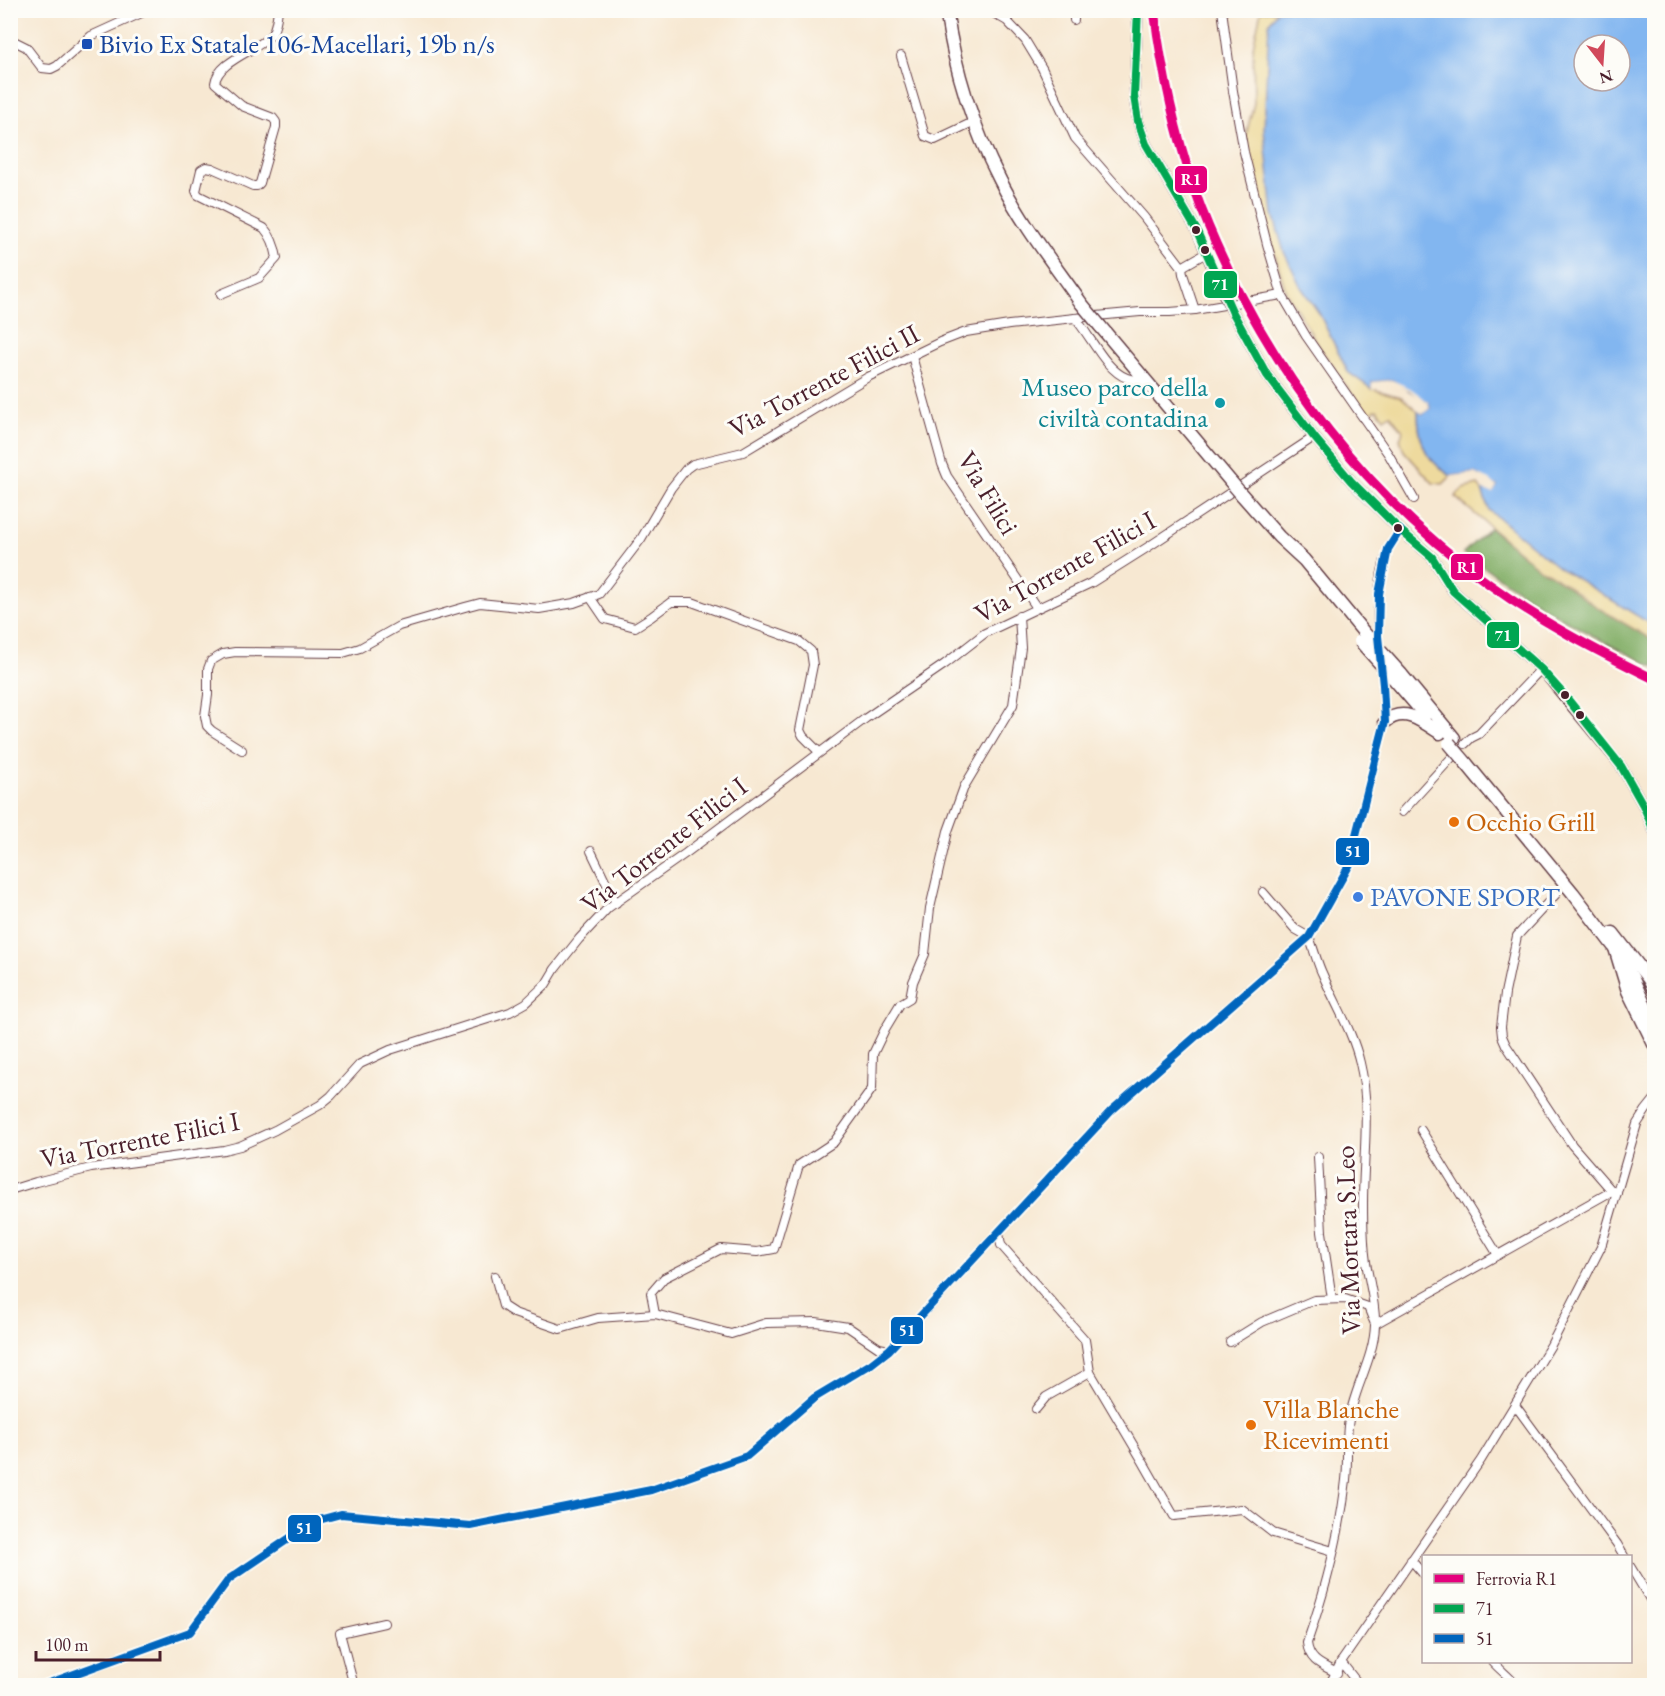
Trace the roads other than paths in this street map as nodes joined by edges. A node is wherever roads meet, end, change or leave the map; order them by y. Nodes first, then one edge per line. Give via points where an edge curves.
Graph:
1 (120, 10) edge
2 (148, 10) edge
3 (278, 10) edge
4 (946, 10) edge
5 (988, 10) edge
6 (1006, 10) edge
7 (1074, 10) edge
8 (1138, 10) edge
9 (1222, 10) edge
10 (1074, 20) dead end
11 (123, 21) junction
12 (1007, 21) junction
13 (10, 39) edge
14 (901, 56) dead end
15 (973, 122) junction
16 (1206, 254) junction
17 (1182, 267) junction
18 (221, 294) dead end
19 (1282, 295) junction
20 (1195, 310) junction
21 (1075, 318) junction
22 (912, 356) junction
23 (1133, 373) junction
24 (1314, 437) junction
25 (1414, 499) dead end
26 (1400, 530) junction
27 (590, 597) junction
28 (1037, 608) junction
29 (1019, 616) junction
30 (1541, 669) junction
31 (1398, 677) junction
32 (1388, 719) junction
33 (1440, 733) junction
34 (1456, 742) junction
35 (242, 750) dead end
36 (819, 752) junction
37 (1454, 755) dead end
38 (1402, 812) dead end
39 (1654, 831) edge
40 (591, 851) dead end
41 (1263, 892) dead end
42 (1556, 894) dead end
43 (616, 903) junction
44 (1309, 937) junction
45 (1618, 946) junction
46 (1654, 989) edge
47 (1654, 1011) edge
48 (1654, 1026) edge
49 (1654, 1044) edge
50 (1654, 1100) edge
51 (1654, 1105) edge
52 (1646, 1110) junction
53 (1421, 1130) dead end
54 (1318, 1157) dead end
55 (10, 1190) edge
56 (1614, 1192) junction
57 (999, 1233) junction
58 (1498, 1255) junction
59 (495, 1276) dead end
60 (1332, 1299) junction
61 (655, 1314) junction
62 (1375, 1324) junction
63 (1230, 1342) dead end
64 (889, 1350) junction
65 (1090, 1372) junction
66 (1515, 1405) junction
67 (1036, 1409) dead end
68 (1333, 1551) junction
69 (1623, 1555) edge
70 (1411, 1560) junction
71 (1632, 1569) edge
72 (1422, 1573) edge
73 (1654, 1606) edge
74 (384, 1623) dead end
75 (1341, 1662) junction
76 (1494, 1663) edge
77 (1337, 1673) junction
78 (26, 1686) edge
79 (354, 1686) edge
80 (1329, 1686) edge
81 (1360, 1686) edge
82 (1517, 1686) edge

1 - 11 street
2 - 11 street
3 - 18 street via 271,35 235,58 215,83 242,106 276,122 260,183 253,186 206,167 201,170 196,191 264,228 271,236 277,258 259,278
4 - 15 main road via 953,57
5 - 12 street
6 - 12 street
7 - 10 street
8 - 16 street via 1134,96 1138,121 1146,144
9 - 19 street via 1246,163
11 - 13 street via 91,36 51,69 42,68 26,47
12 - 17 street via 1025,40 1042,68 1075,138
14 - 15 street via 925,136 935,140
15 - 23 main road, bridge via 1009,197
16 - 17 street
16 - 24 street, bridge via 1267,375
17 - 20 street
19 - 20 street, Via Torrente Filici II
19 - 25 street
20 - 21 street, Via Torrente Filici II
21 - 22 street, Via Torrente Filici II via 966,332
21 - 23 street via 1103,360 1126,378
22 - 27 street, Via Torrente Filici II via 868,377 743,452 686,469 641,539 599,594
22 - 28 street, Via Filici via 947,476
23 - 31 main road, bridge via 1147,381 1242,495 1304,561
24 - 26 street
24 - 28 street, Via Torrente Filici I via 1090,583
26 - 30 street via 1432,557 1453,591
26 - 32 street via 1388,549 1379,594 1378,636
27 - 35 street, Via Torrente Filici II via 539,609 480,603 399,626 343,653 223,654 211,661 208,669 205,716 212,731
27 - 36 street via 605,619 635,627 671,602 692,602 799,641 811,651 813,665 800,730
28 - 29 street, Via Torrente Filici I
29 - 36 street, Via Torrente Filici I via 985,633
29 - 61 street via 1021,648 1013,705 964,787 948,831 930,908 925,954 910,999 900,1004 873,1054 872,1089 834,1142 799,1166 774,1249 721,1249 664,1278 651,1293
30 - 34 street via 1479,734
30 - 39 street via 1621,766
31 - 33 main road
31 - 34 main road
32 - 33 main road via 1401,714 1410,716
32 - 44 street via 1350,864
33 - 34 main road
34 - 45 main road via 1580,889
36 - 43 street, Via Torrente Filici I
37 - 38 street
40 - 43 street
41 - 44 street via 1295,929
42 - 56 street via 1517,936 1505,993 1502,1036 1572,1145
43 - 55 street, Via Torrente Filici I via 579,939 546,984 526,1003 360,1064 320,1105 275,1130 224,1150 91,1168
44 - 57 street via 1111,1110
44 - 62 street, Via Mortara S.Leo via 1360,1061 1366,1118 1363,1232
45 - 46 main road
45 - 47 main road
45 - 48 main road
45 - 49 main road via 1628,991
50 - 52 street
51 - 52 street
52 - 56 street via 1637,1124
53 - 58 street
54 - 60 street via 1322,1232
56 - 58 street
56 - 66 street via 1601,1247
57 - 64 street
57 - 65 street via 1001,1245 1085,1340
58 - 62 street
59 - 61 street via 502,1306 560,1329 598,1318
60 - 62 street via 1368,1307
60 - 63 street via 1314,1300 1262,1322
61 - 64 street via 730,1334 766,1323 816,1322 849,1327 879,1348
62 - 68 street, Via Mortara S.Leo via 1372,1348 1348,1425 1346,1481
64 - 78 street via 814,1398 747,1456 651,1490 470,1526 341,1514 315,1521 230,1579 190,1632 44,1685
65 - 67 street via 1046,1397
65 - 68 street via 1174,1516 1242,1509 1273,1533
66 - 69 street
66 - 70 street
68 - 77 street, Via Mortara S.Leo via 1307,1643 1313,1660
70 - 72 street
70 - 75 street
71 - 73 street
74 - 79 street via 340,1633
75 - 77 street
75 - 81 street
76 - 82 street
77 - 80 street

